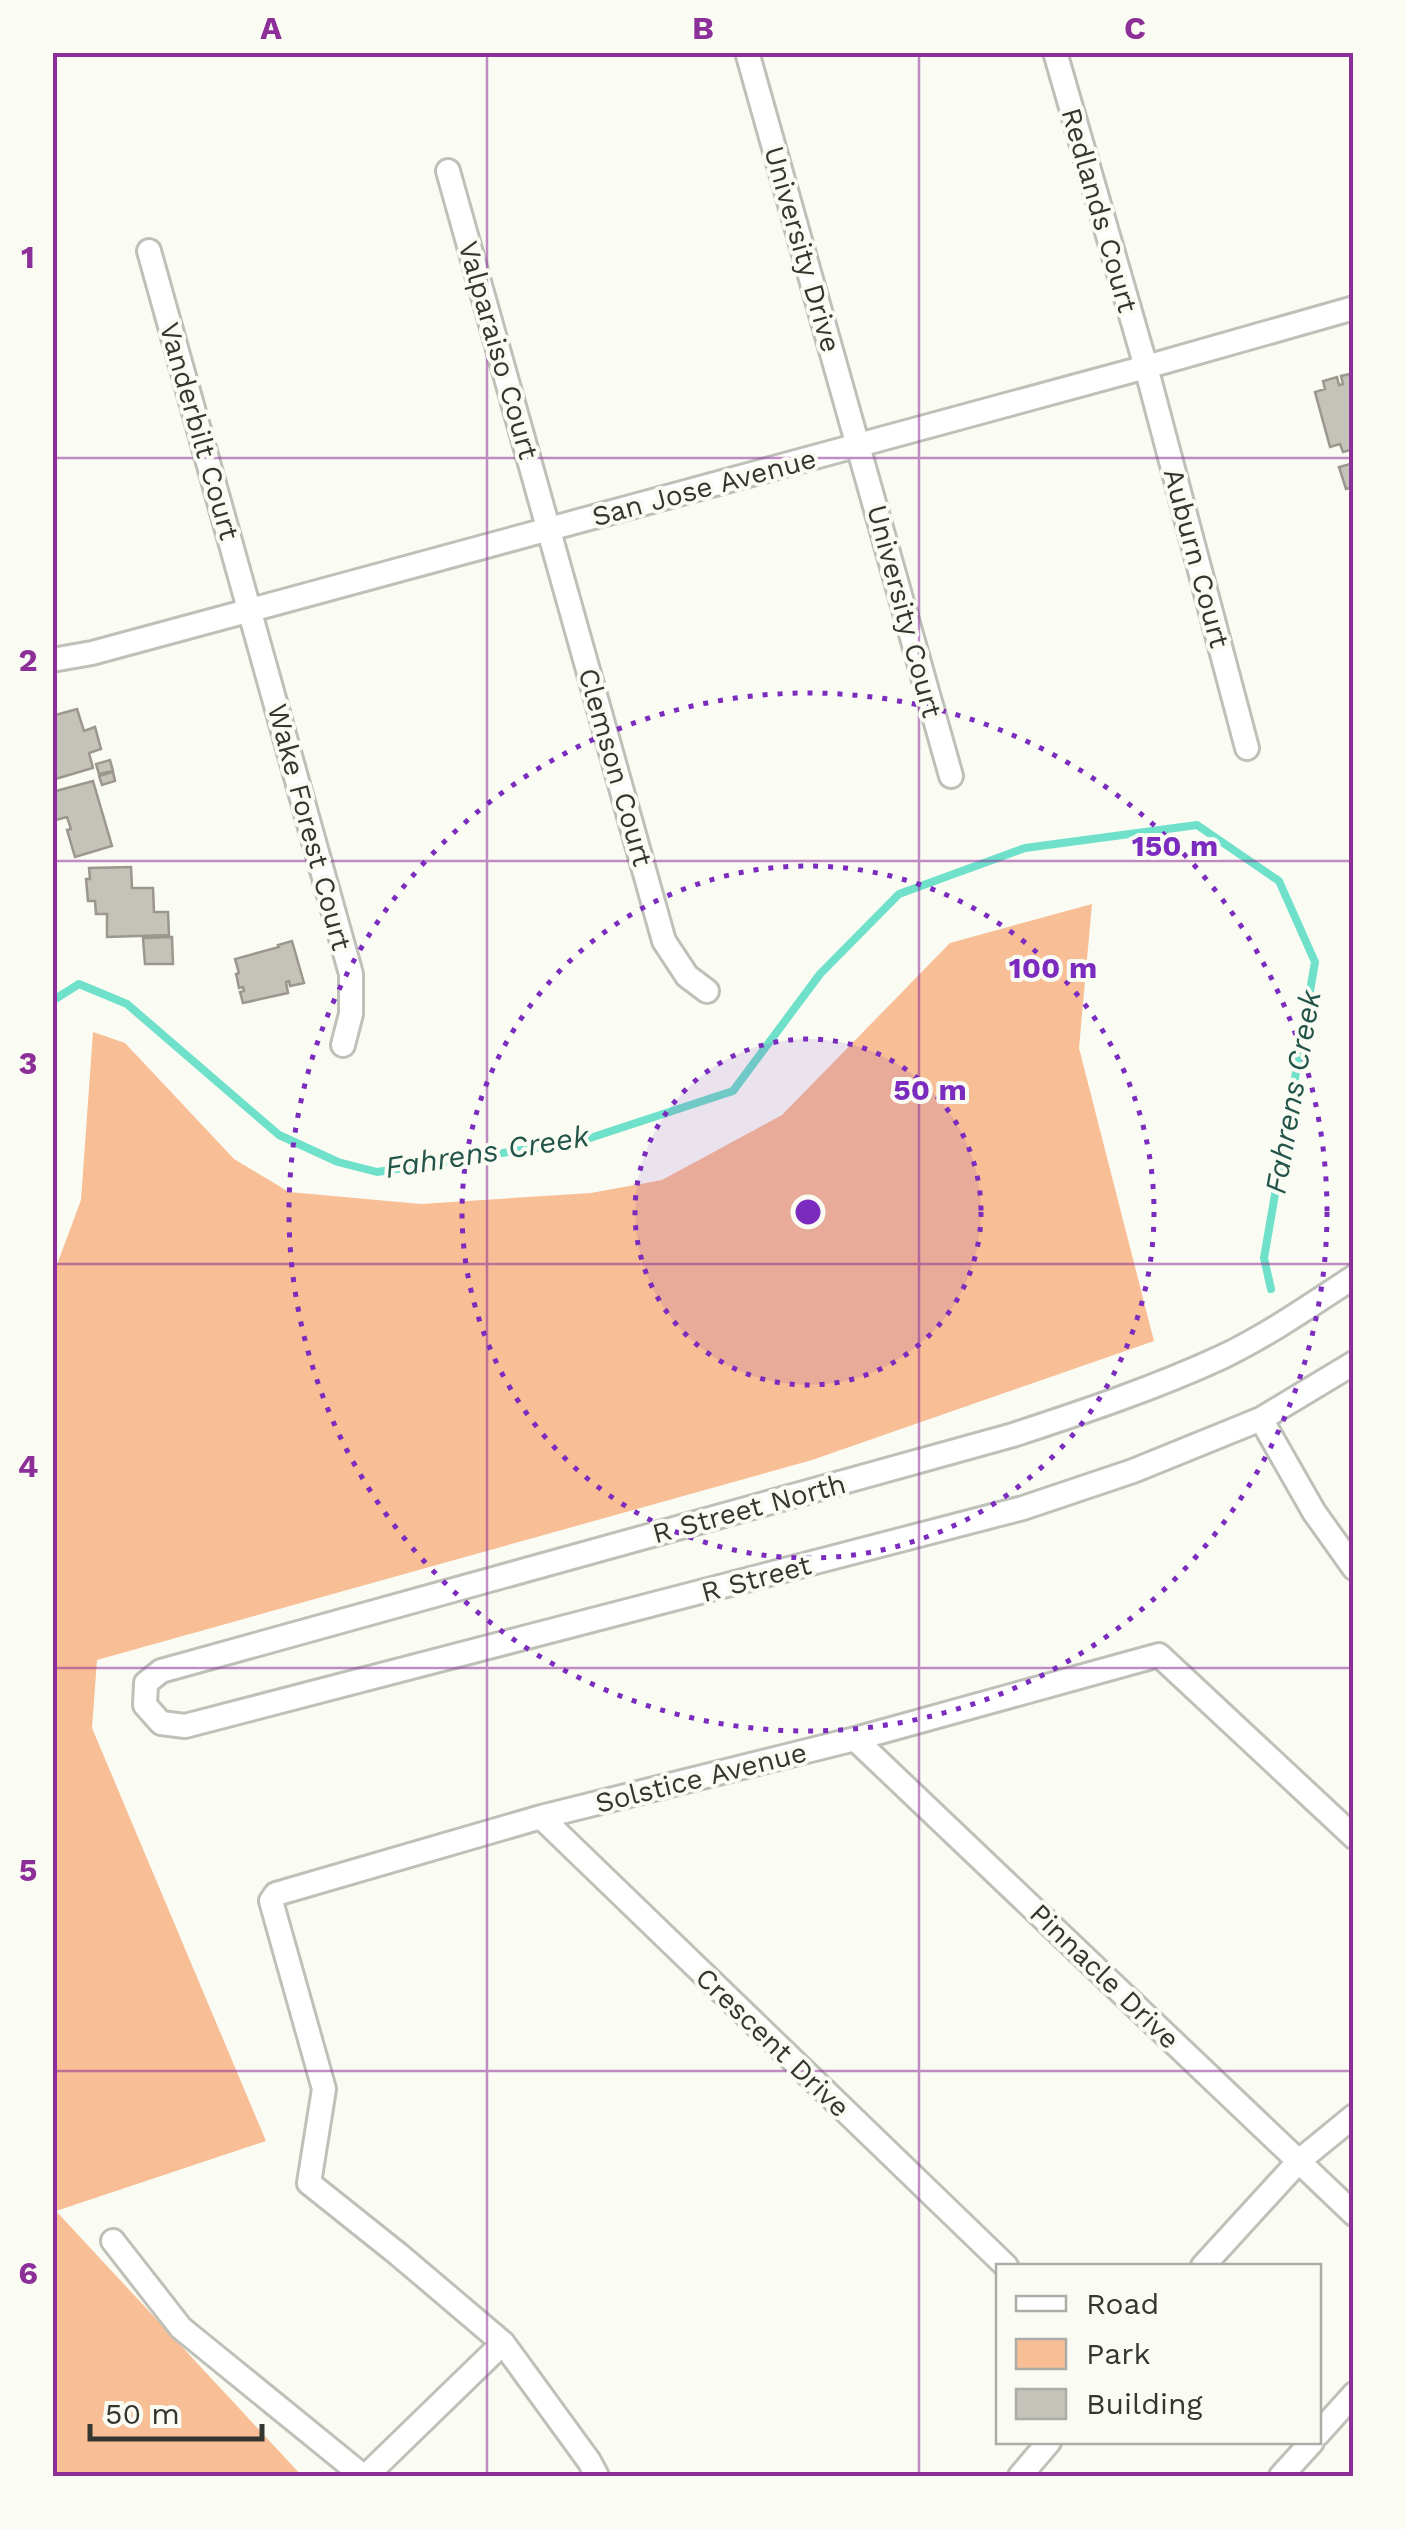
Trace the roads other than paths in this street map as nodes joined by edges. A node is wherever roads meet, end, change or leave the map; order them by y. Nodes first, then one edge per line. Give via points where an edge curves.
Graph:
1 (747, 52) edge
2 (1055, 52) edge
3 (448, 170) dead end
4 (149, 251) dead end
5 (1354, 308) edge
6 (1146, 367) junction
7 (859, 445) junction
8 (549, 529) junction
9 (251, 610) junction
10 (52, 660) edge
11 (1248, 748) dead end
12 (950, 776) dead end
13 (707, 991) dead end
14 (343, 1046) dead end
15 (1354, 1277) edge
16 (1354, 1363) edge
17 (1261, 1420) junction
18 (1354, 1568) edge
19 (145, 1704) joint
20 (855, 1739) junction
21 (540, 1818) junction
22 (1354, 1837) edge
23 (1354, 2116) edge
24 (1298, 2161) junction
25 (1354, 2214) edge
26 (114, 2242) dead end
27 (1004, 2264) edge
28 (1205, 2264) edge
29 (502, 2343) junction
30 (1354, 2394) edge
31 (1321, 2431) edge
32 (1047, 2444) edge
33 (1310, 2444) edge
34 (364, 2476) edge
35 (598, 2476) edge
36 (1020, 2476) edge
37 (1281, 2476) edge

1 - 7 street, University Drive
2 - 6 street, Redlands Court
3 - 8 street, Valparaiso Court
4 - 9 street, Vanderbilt Court
5 - 6 street, San Jose Avenue
6 - 7 street, San Jose Avenue
6 - 11 street, Auburn Court
7 - 8 street, San Jose Avenue
7 - 12 street, University Court
8 - 9 street, San Jose Avenue
8 - 13 street, Clemson Court via 664,941 687,976
9 - 10 street, San Jose Avenue
9 - 14 street, Wake Forest Court via 350,974
15 - 19 street, R Street North via 1224,1356 1100,1406 161,1670 146,1683
16 - 17 street, R Street
17 - 18 street
17 - 19 street, R Street via 1023,1508 185,1726 161,1724
20 - 21 street, Solstice Avenue
20 - 22 street, Solstice Avenue via 1159,1656
20 - 24 street, Pinnacle Drive
21 - 27 street, Crescent Drive
21 - 29 street, Solstice Avenue via 272,1900 324,2089 309,2183
23 - 24 street
24 - 25 street, Pinnacle Drive
24 - 28 street
26 - 34 street via 181,2328
29 - 34 street
29 - 35 street
30 - 31 street
32 - 36 street
33 - 37 street

